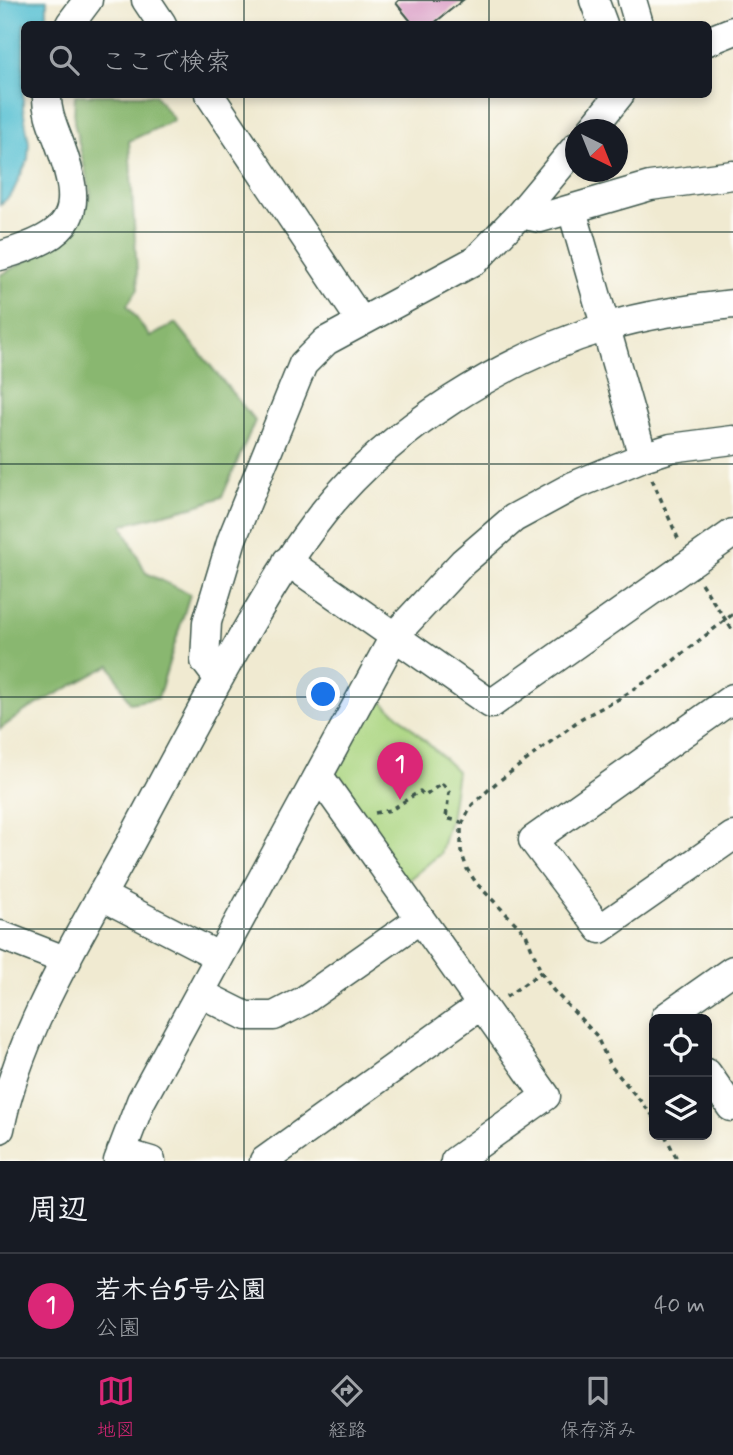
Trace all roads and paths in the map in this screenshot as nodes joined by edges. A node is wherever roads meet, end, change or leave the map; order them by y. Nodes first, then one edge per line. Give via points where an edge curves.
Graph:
1 (88, 0) edge
2 (146, 0) edge
3 (594, 0) edge
4 (632, 0) edge
5 (72, 21) edge
6 (160, 21) edge
7 (602, 21) edge
8 (638, 21) edge
9 (733, 32) edge
10 (712, 40) edge
11 (47, 98) edge
12 (212, 98) edge
13 (617, 98) edge
14 (600, 119) edge
15 (565, 161) edge
16 (733, 176) edge
17 (572, 210) junction
18 (520, 214) junction
19 (0, 256) edge
20 (733, 304) edge
21 (361, 321) junction
22 (606, 327) junction
23 (733, 440) edge
24 (643, 457) junction
25 (733, 533) edge
26 (287, 561) junction
27 (395, 635) junction
28 (218, 678) junction
29 (733, 698) edge
30 (318, 776) junction
31 (373, 814) dead end
32 (462, 822) dead end
33 (733, 835) edge
34 (102, 896) junction
35 (420, 919) junction
36 (0, 936) edge
37 (218, 956) junction
38 (67, 961) junction
39 (733, 970) edge
40 (541, 972) dead end
41 (200, 993) junction
42 (484, 1008) junction
43 (670, 1014) edge
44 (710, 1077) edge
45 (733, 1106) edge
46 (1, 1121) edge
47 (668, 1140) edge
48 (119, 1157) edge
49 (151, 1161) edge
50 (264, 1161) edge
51 (455, 1161) edge
52 (678, 1161) edge

1 - 5 street
2 - 6 street
3 - 7 street
4 - 8 street
9 - 10 street
11 - 19 street via 71,174 74,196 69,216 43,241
12 - 21 street
13 - 14 street
15 - 18 street
16 - 17 street via 650,186
17 - 18 street via 540,218
17 - 22 street
18 - 21 street via 476,260
20 - 22 street via 679,310
21 - 28 street via 326,341 303,363 287,400 232,539 208,622 205,661
22 - 24 street
22 - 26 street via 480,382 412,428 326,509
23 - 24 street
24 - 27 street via 573,485 514,518 463,562
25 - 27 street via 491,704
26 - 27 street
26 - 28 street
27 - 30 street
28 - 34 street
29 - 33 street via 533,840 600,929
30 - 35 street
30 - 37 street
31 - 32 path via 391,810 420,791 425,796 442,783 449,792 446,818
34 - 37 street
34 - 38 street
35 - 41 street via 275,1016 246,1016
35 - 42 street
36 - 38 street
37 - 41 street
38 - 46 street via 31,1031
39 - 43 street
40 - 42 path
41 - 48 street via 141,1101
42 - 50 street
42 - 51 street via 546,1096
44 - 45 street
47 - 52 path
48 - 49 street

